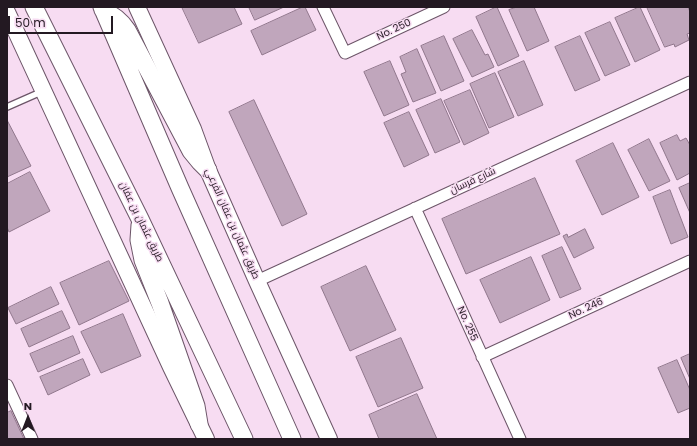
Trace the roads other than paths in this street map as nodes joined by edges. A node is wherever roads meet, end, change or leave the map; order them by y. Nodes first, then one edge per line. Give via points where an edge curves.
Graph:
1 (34, 7) edge
2 (137, 7) edge
3 (323, 7) edge
4 (444, 7) edge
5 (103, 9) edge
6 (7, 12) edge
7 (690, 82) edge
8 (44, 91) junction
9 (7, 107) edge
10 (208, 170) junction
11 (415, 208) junction
12 (140, 219) junction
13 (690, 261) edge
14 (257, 281) junction
15 (482, 356) junction
16 (7, 384) edge
17 (203, 432) edge
18 (32, 439) edge
19 (244, 439) edge
20 (292, 439) edge
21 (329, 439) edge
22 (520, 439) edge

1 - 12 main road, طريق عثمان بن عفان
2 - 10 main road, طريق عثمان بن عفان الفرعي via 193,129
3 - 4 street, No. 250 via 345,54
5 - 10 main road via 121,22 127,30 190,151
5 - 20 main road
6 - 8 main road
7 - 11 street, شارع فرسان
8 - 9 lane
8 - 17 main road
10 - 14 main road, طريق عثمان بن عفان الفرعي
11 - 14 street, شارع فرسان
11 - 15 street, No. 255
12 - 17 main road via 139,240 143,260
12 - 19 main road, طريق عثمان بن عفان
13 - 15 street, No. 246
14 - 21 main road, طريق عثمان بن عفان الفرعي
15 - 22 street, No. 255
16 - 18 street

